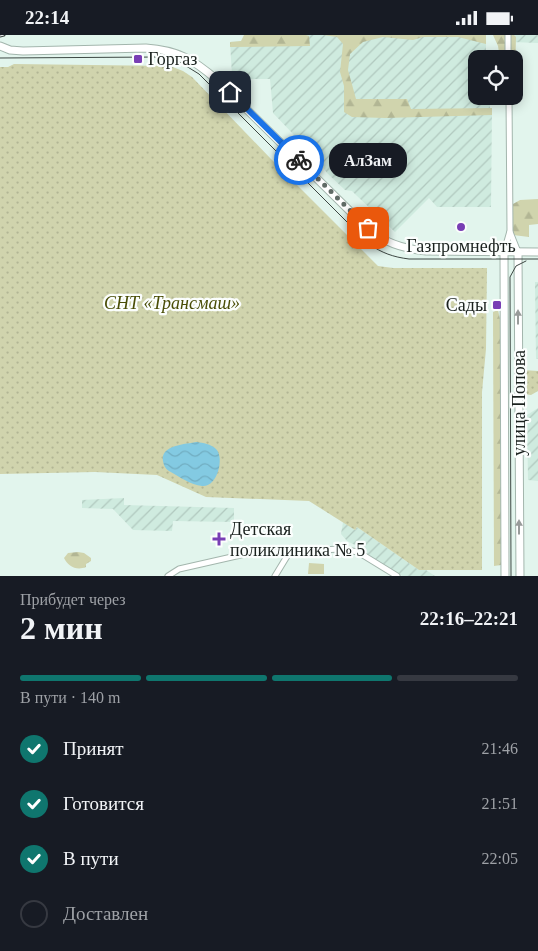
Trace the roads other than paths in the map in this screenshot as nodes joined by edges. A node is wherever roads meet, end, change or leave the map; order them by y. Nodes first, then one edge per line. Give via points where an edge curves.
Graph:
1 (508, 35) edge
2 (0, 46) edge
3 (508, 50) edge
4 (509, 105) edge
5 (510, 231) junction
6 (504, 252) junction
7 (518, 252) junction
8 (538, 252) edge
9 (505, 401) junction
10 (519, 401) junction
11 (289, 553) junction
12 (168, 576) edge
13 (275, 576) edge
14 (397, 576) edge
15 (505, 576) edge
16 (520, 576) edge

1 - 3 street
2 - 6 main road via 23,51 146,48 178,53 218,80 379,237 417,251
4 - 5 street, улица Попова
5 - 6 street, улица Попова
5 - 7 street, улица Попова
6 - 7 main road
6 - 9 main road, улица Попова
7 - 8 main road
10 -> 7 main road, улица Попова
9 - 10 main road
9 - 15 main road, улица Попова
16 -> 10 main road, улица Попова
11 - 12 street via 246,554 180,569
11 - 13 street
11 - 14 street via 349,549

